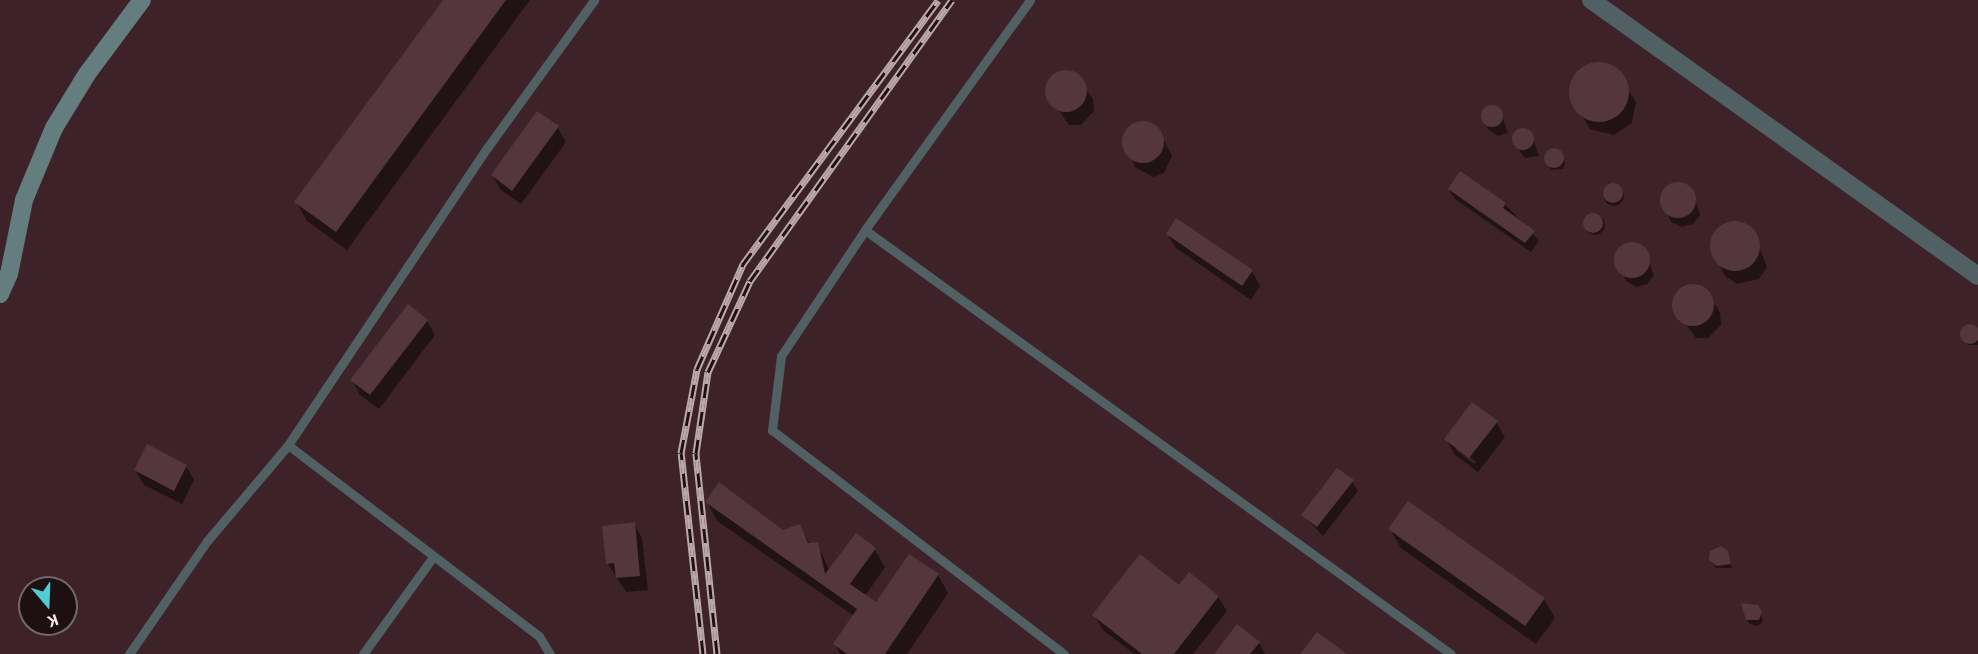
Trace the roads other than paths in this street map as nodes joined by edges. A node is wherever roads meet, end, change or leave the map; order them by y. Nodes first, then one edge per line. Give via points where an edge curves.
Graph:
1 (142, 0) edge
2 (594, 0) edge
3 (1030, 0) edge
4 (1591, 0) edge
5 (865, 230) junction
6 (7, 249) edge
7 (1978, 276) edge
8 (0, 294) edge
9 (288, 444) junction
10 (433, 556) junction
11 (129, 654) edge
12 (363, 654) edge
13 (550, 654) edge
14 (1064, 654) edge
15 (1451, 654) edge

1 - 6 street via 87,74 54,128
2 - 9 lane via 487,148
3 - 5 lane
4 - 7 street
5 - 14 lane via 781,356 772,430
5 - 15 lane
6 - 8 street via 9,274
9 - 10 lane
9 - 11 lane via 207,541
10 - 12 lane
10 - 13 lane via 539,636

